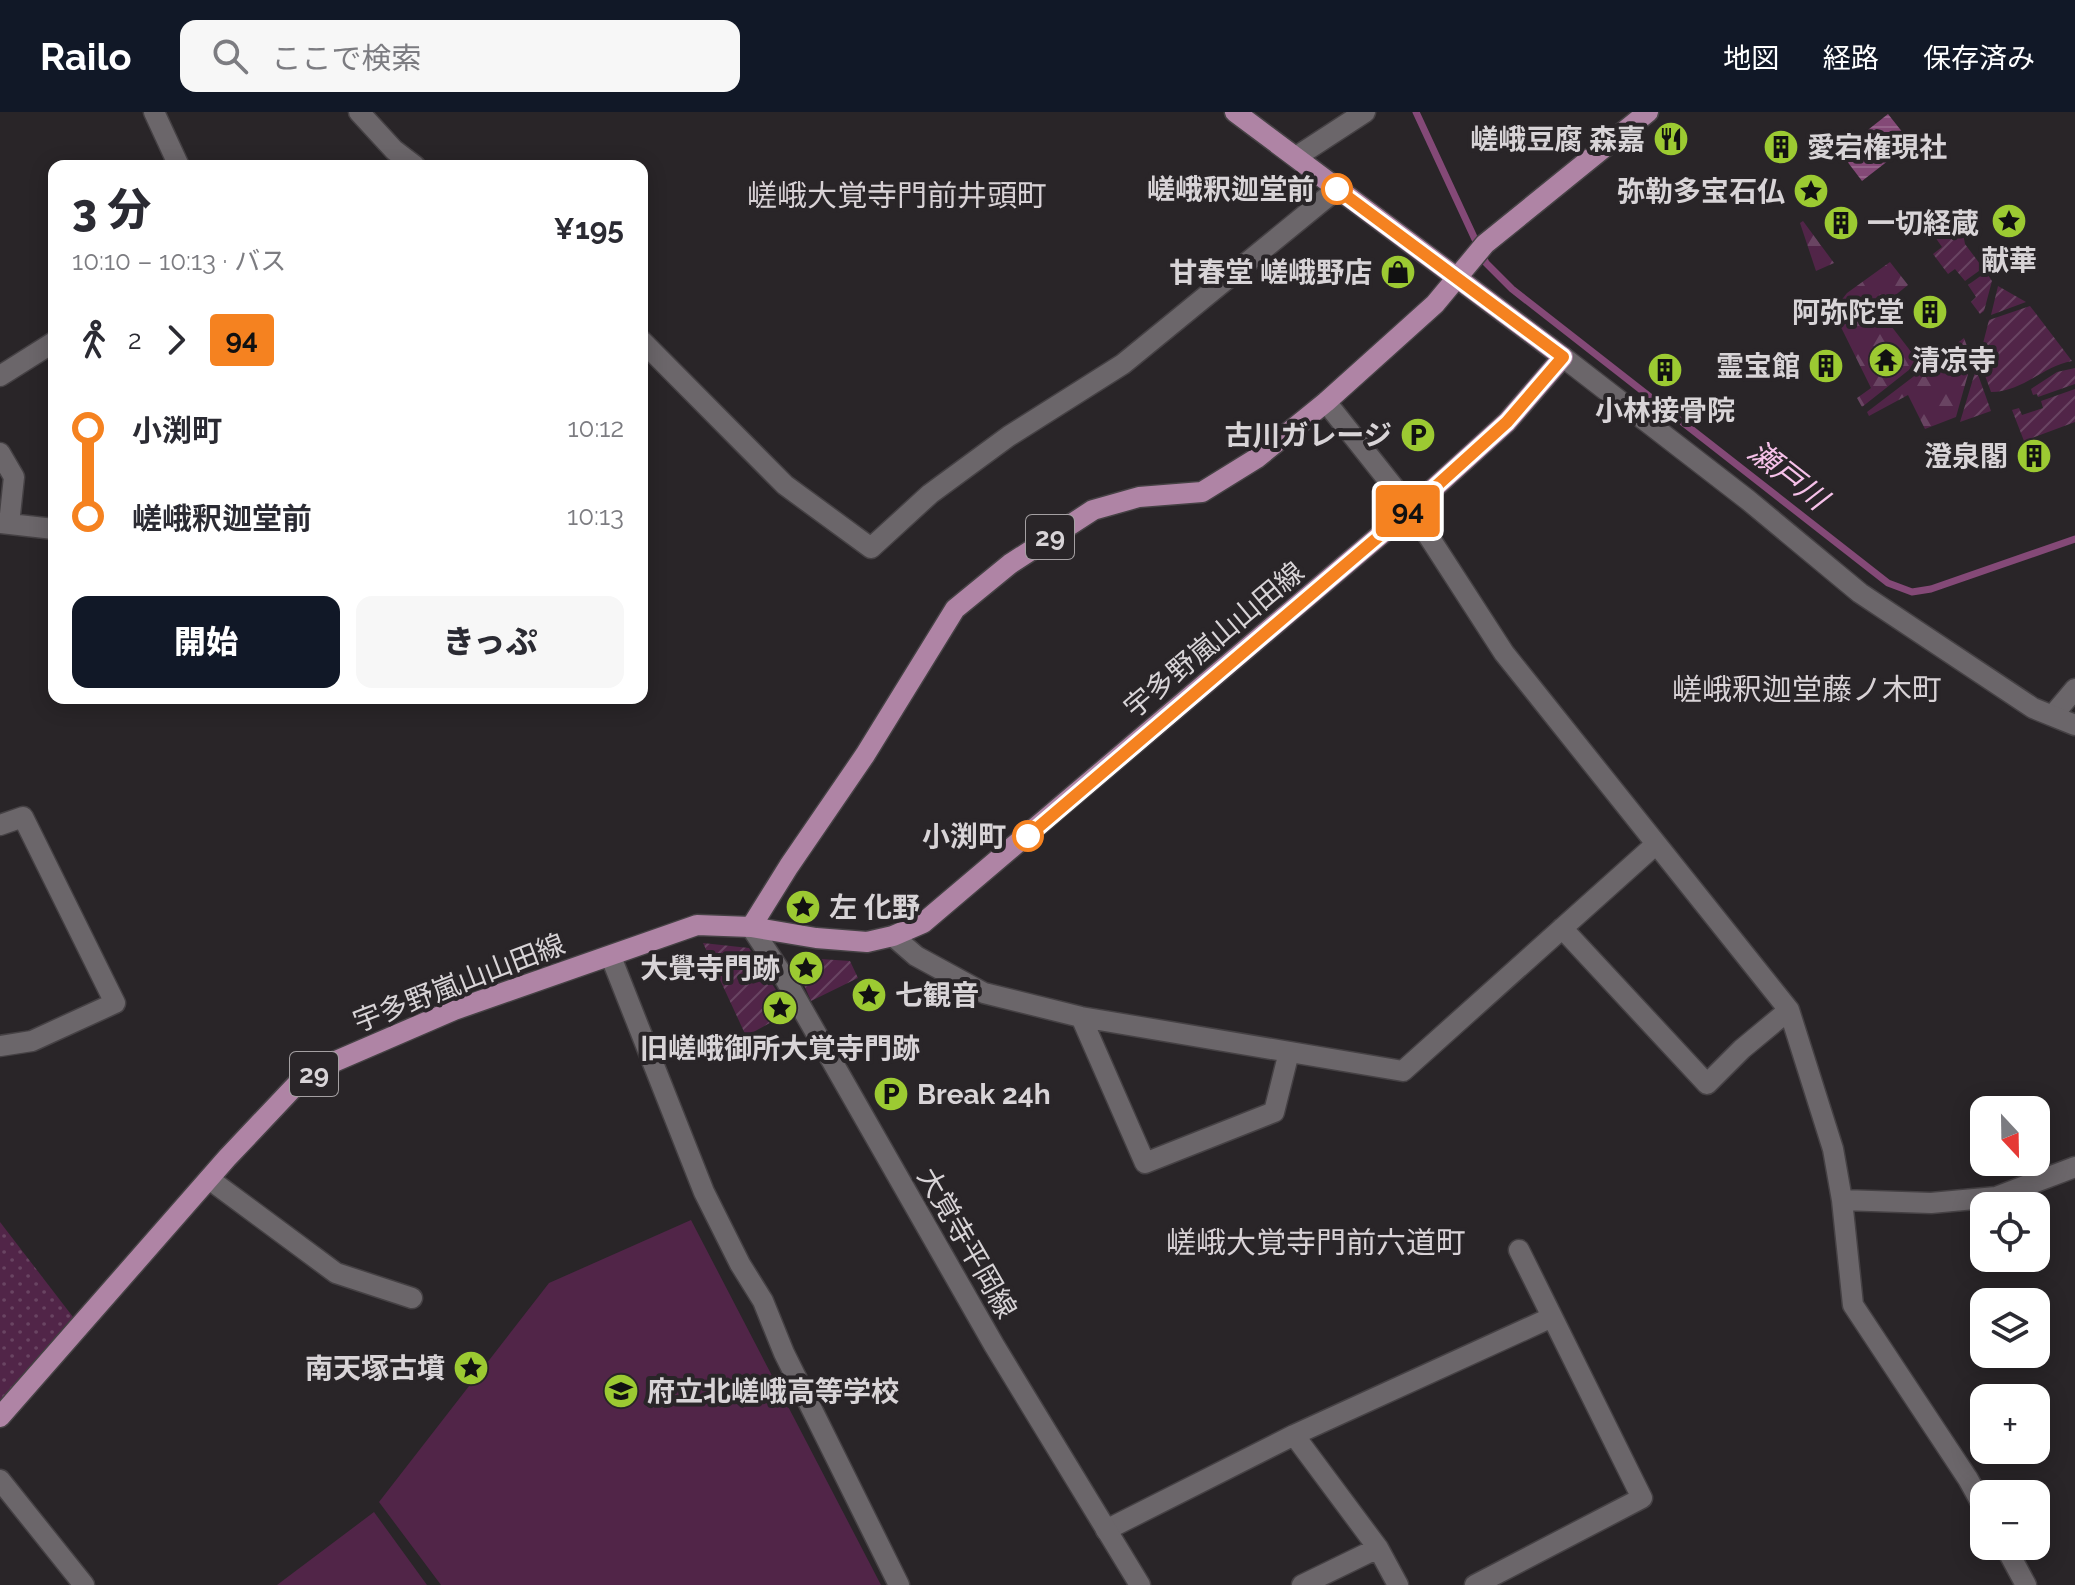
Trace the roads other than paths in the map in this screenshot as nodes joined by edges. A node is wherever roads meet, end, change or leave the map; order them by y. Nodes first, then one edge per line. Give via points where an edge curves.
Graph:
1 (154, 112) edge
2 (359, 112) edge
3 (1235, 112) edge
4 (1365, 112) edge
5 (1648, 112) edge
6 (1296, 157) junction
7 (176, 160) edge
8 (407, 160) edge
9 (1337, 189) junction
10 (1457, 278) junction
11 (48, 346) edge
12 (648, 347) edge
13 (1563, 357) junction
14 (0, 376) edge
15 (1326, 402) junction
16 (0, 453) edge
17 (1411, 509) junction
18 (5, 523) edge
19 (48, 528) edge
20 (2075, 689) edge
21 (2053, 715) junction
22 (2075, 725) edge
23 (0, 825) edge
24 (1655, 845) junction
25 (751, 927) junction
26 (1562, 928) junction
27 (893, 936) junction
28 (611, 957) junction
29 (1789, 1010) junction
30 (1081, 1017) junction
31 (0, 1046) edge
32 (1289, 1052) junction
33 (2075, 1167) edge
34 (209, 1179) junction
35 (1842, 1200) junction
36 (1519, 1250) dead end
37 (412, 1298) dead end
38 (1550, 1318) junction
39 (0, 1417) edge
40 (1294, 1435) junction
41 (0, 1480) edge
42 (1970, 1483) edge
43 (1106, 1530) junction
44 (1378, 1548) junction
45 (2013, 1560) edge
46 (84, 1585) edge
47 (899, 1585) edge
48 (1140, 1585) edge
49 (1302, 1585) edge
50 (1398, 1585) edge
51 (1475, 1585) edge
52 (2026, 1585) edge

1 - 7 street
2 - 8 street
3 - 6 main road
4 - 6 street
5 - 10 main road, 29 via 1478,251
6 - 9 main road
9 - 10 main road
9 - 12 street via 1123,364 998,444 930,494 871,548 785,485
10 - 13 main road
10 - 15 main road, 29
11 - 14 street
13 - 17 main road, 宇多野嵐山山田線 / 29 via 1507,422
13 - 21 street via 1860,593 2033,708
15 - 17 street
15 - 25 main road, 29 via 1257,458 1202,492 1139,497 1093,510 1010,564 955,609
16 - 18 street via 14,477
17 - 24 street via 1504,653
17 - 27 main road, 宇多野嵐山山田線 / 29 via 948,904
18 - 19 street
20 - 21 street
21 - 22 street
23 - 31 street via 23,817 115,1003 32,1041
24 - 26 street
24 - 29 street
25 - 27 main road, 宇多野嵐山山田線 / 29 via 841,941
25 - 28 main road, 宇多野嵐山山田線 / 29 via 697,925
25 - 43 street, 大覚寺平岡線
26 - 29 street via 1707,1084
26 - 32 street via 1403,1071
27 - 30 street via 916,956 984,993
28 - 34 main road, 宇多野嵐山山田線 / 29 via 454,1010 336,1061 296,1085
28 - 47 street via 704,1192 763,1301
29 - 35 street via 1833,1149
30 - 32 street
30 - 32 street via 1145,1163 1274,1112
33 - 35 street via 1996,1197 1931,1203
34 - 37 street via 336,1273
34 - 39 main road, 宇多野嵐山山田線 / 29
35 - 42 street via 1853,1305
36 - 38 street
38 - 40 street
38 - 51 street via 1642,1498
40 - 43 street
40 - 44 street
41 - 46 street
43 - 48 street, 大覚寺平岡線
44 - 49 street
44 - 50 street
45 - 52 street

